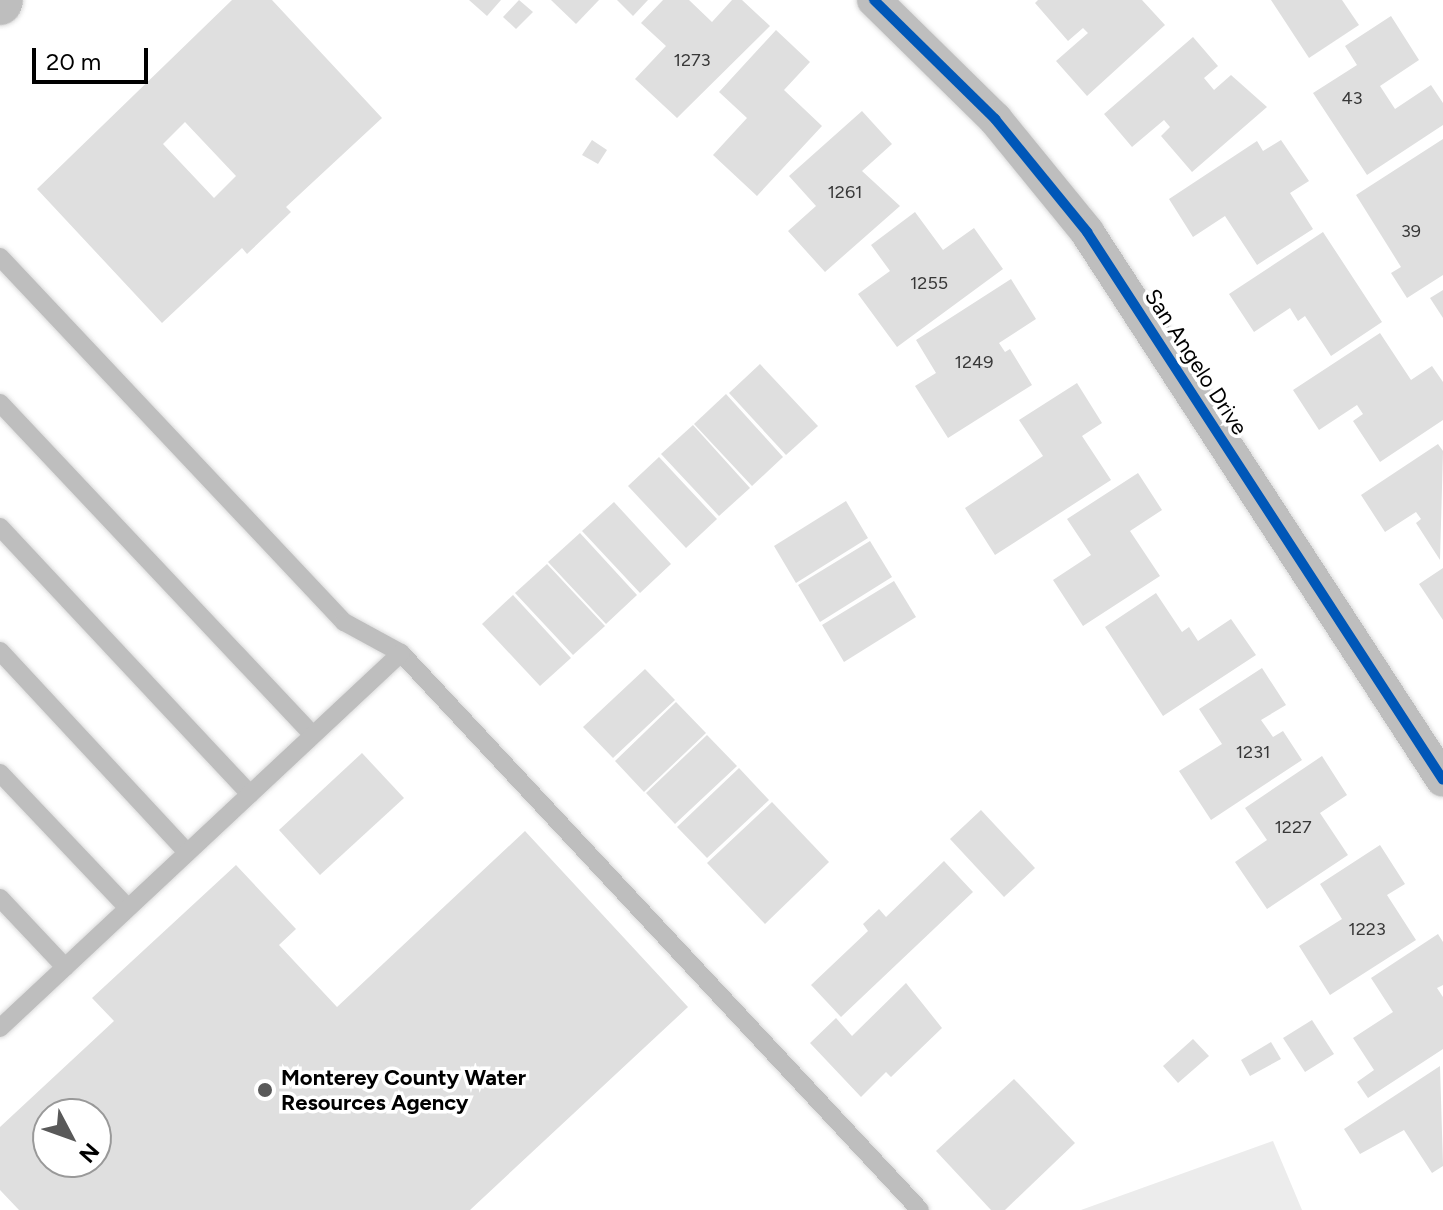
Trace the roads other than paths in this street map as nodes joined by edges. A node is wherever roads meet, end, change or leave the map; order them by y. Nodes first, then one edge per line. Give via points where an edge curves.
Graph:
1 (874, 0) edge
2 (0, 257) edge
3 (0, 403) edge
4 (0, 527) edge
5 (0, 651) edge
6 (401, 653) junction
7 (313, 735) junction
8 (0, 773) edge
9 (1443, 780) edge
10 (250, 794) junction
11 (187, 852) junction
12 (0, 898) edge
13 (127, 907) junction
14 (65, 967) junction
15 (2, 1023) edge
16 (920, 1210) edge

1 - 9 street, San Angelo Drive via 995,119 1087,232
2 - 6 lane via 344,622
3 - 7 lane
4 - 10 lane
5 - 11 lane
6 - 7 lane
6 - 16 lane
7 - 10 lane
8 - 13 lane
10 - 11 lane
11 - 13 lane
12 - 14 lane
13 - 14 lane
14 - 15 lane

